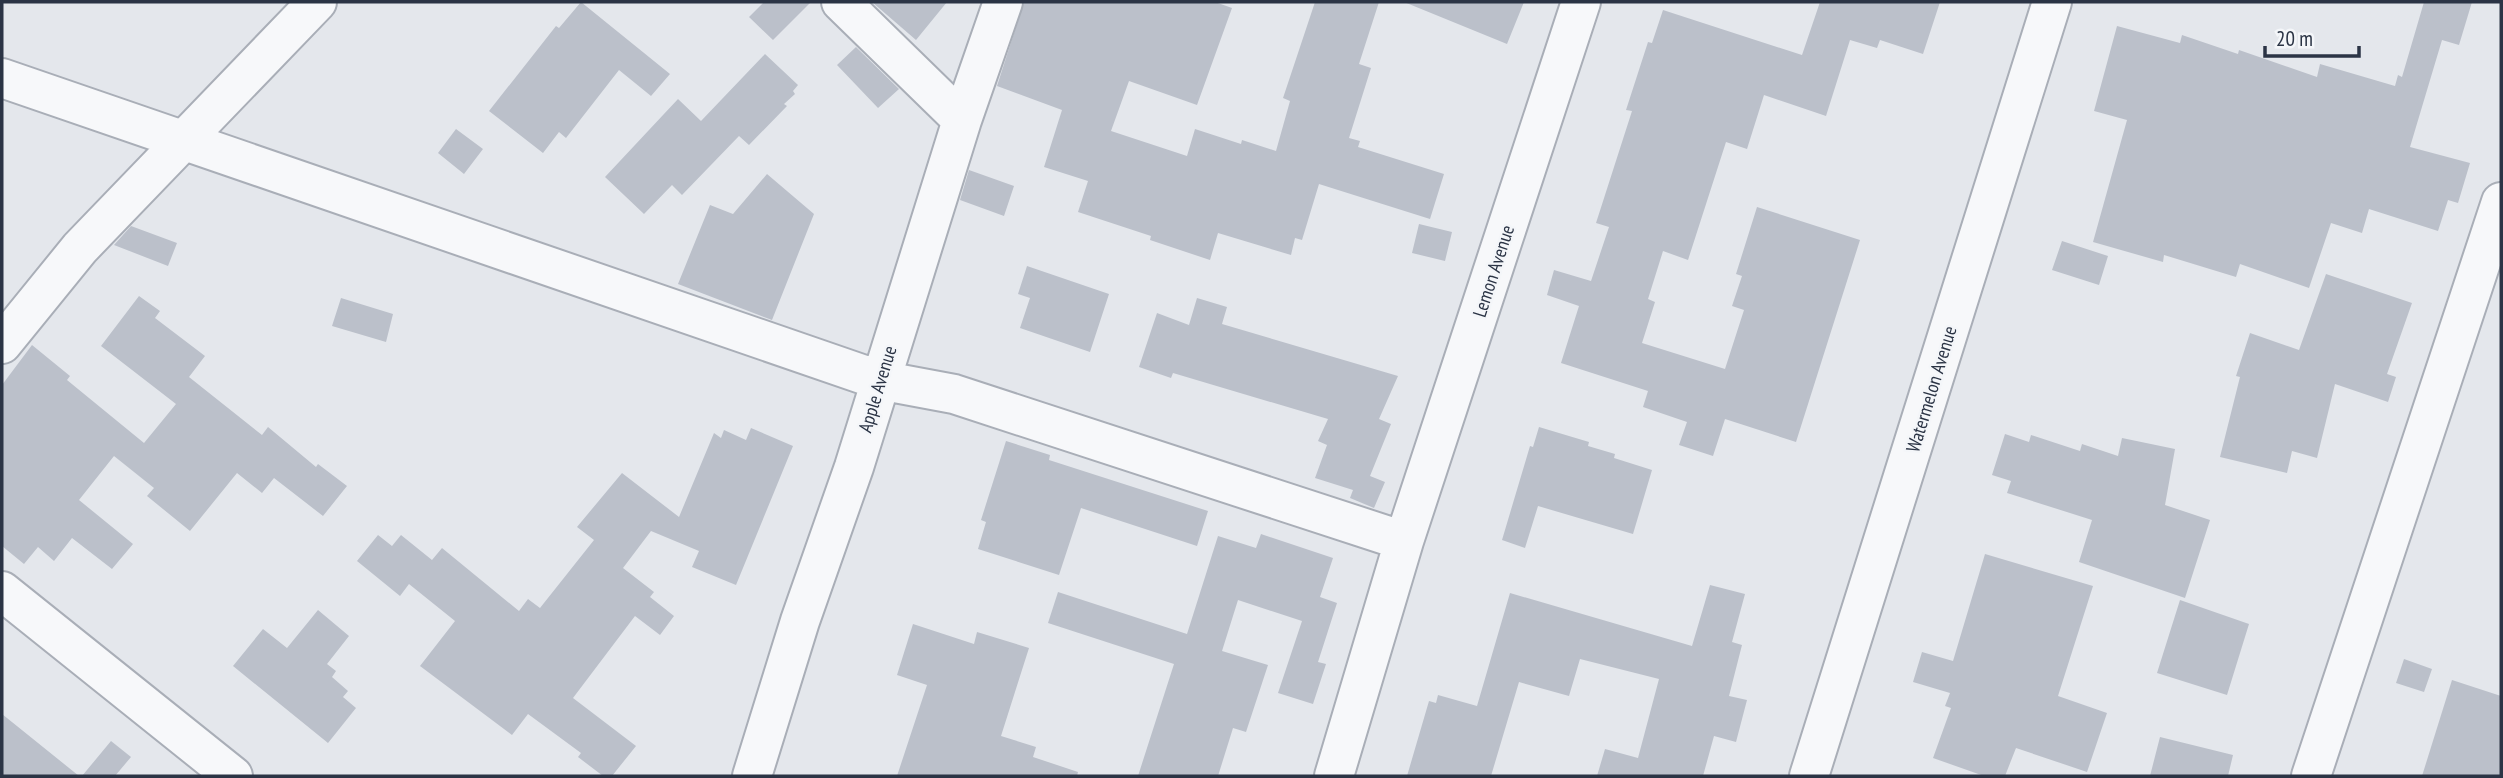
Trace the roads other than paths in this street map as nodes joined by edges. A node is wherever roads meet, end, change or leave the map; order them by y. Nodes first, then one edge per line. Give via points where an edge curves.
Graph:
1 (317, 2) edge
2 (841, 2) edge
3 (1003, 2) edge
4 (1581, 2) edge
5 (2052, 2) edge
6 (2, 78) edge
7 (962, 120) junction
8 (185, 140) junction
9 (2501, 202) edge
10 (2, 344) edge
11 (879, 380) junction
12 (1404, 541) junction
13 (2, 591) edge
14 (233, 776) edge
15 (752, 776) edge
16 (1334, 776) edge
17 (1809, 776) edge
18 (2311, 776) edge

1 - 8 street
2 - 7 street
3 - 7 street, Apple Avenue
4 - 12 street, Lemon Avenue
5 - 17 street, Watermelon Avenue
6 - 8 street
7 - 11 street, Apple Avenue
8 - 10 street via 80,248
8 - 11 street
9 - 18 street
11 - 12 street via 954,394
11 - 15 street, Apple Avenue
12 - 16 street, Lemon Avenue
13 - 14 street

